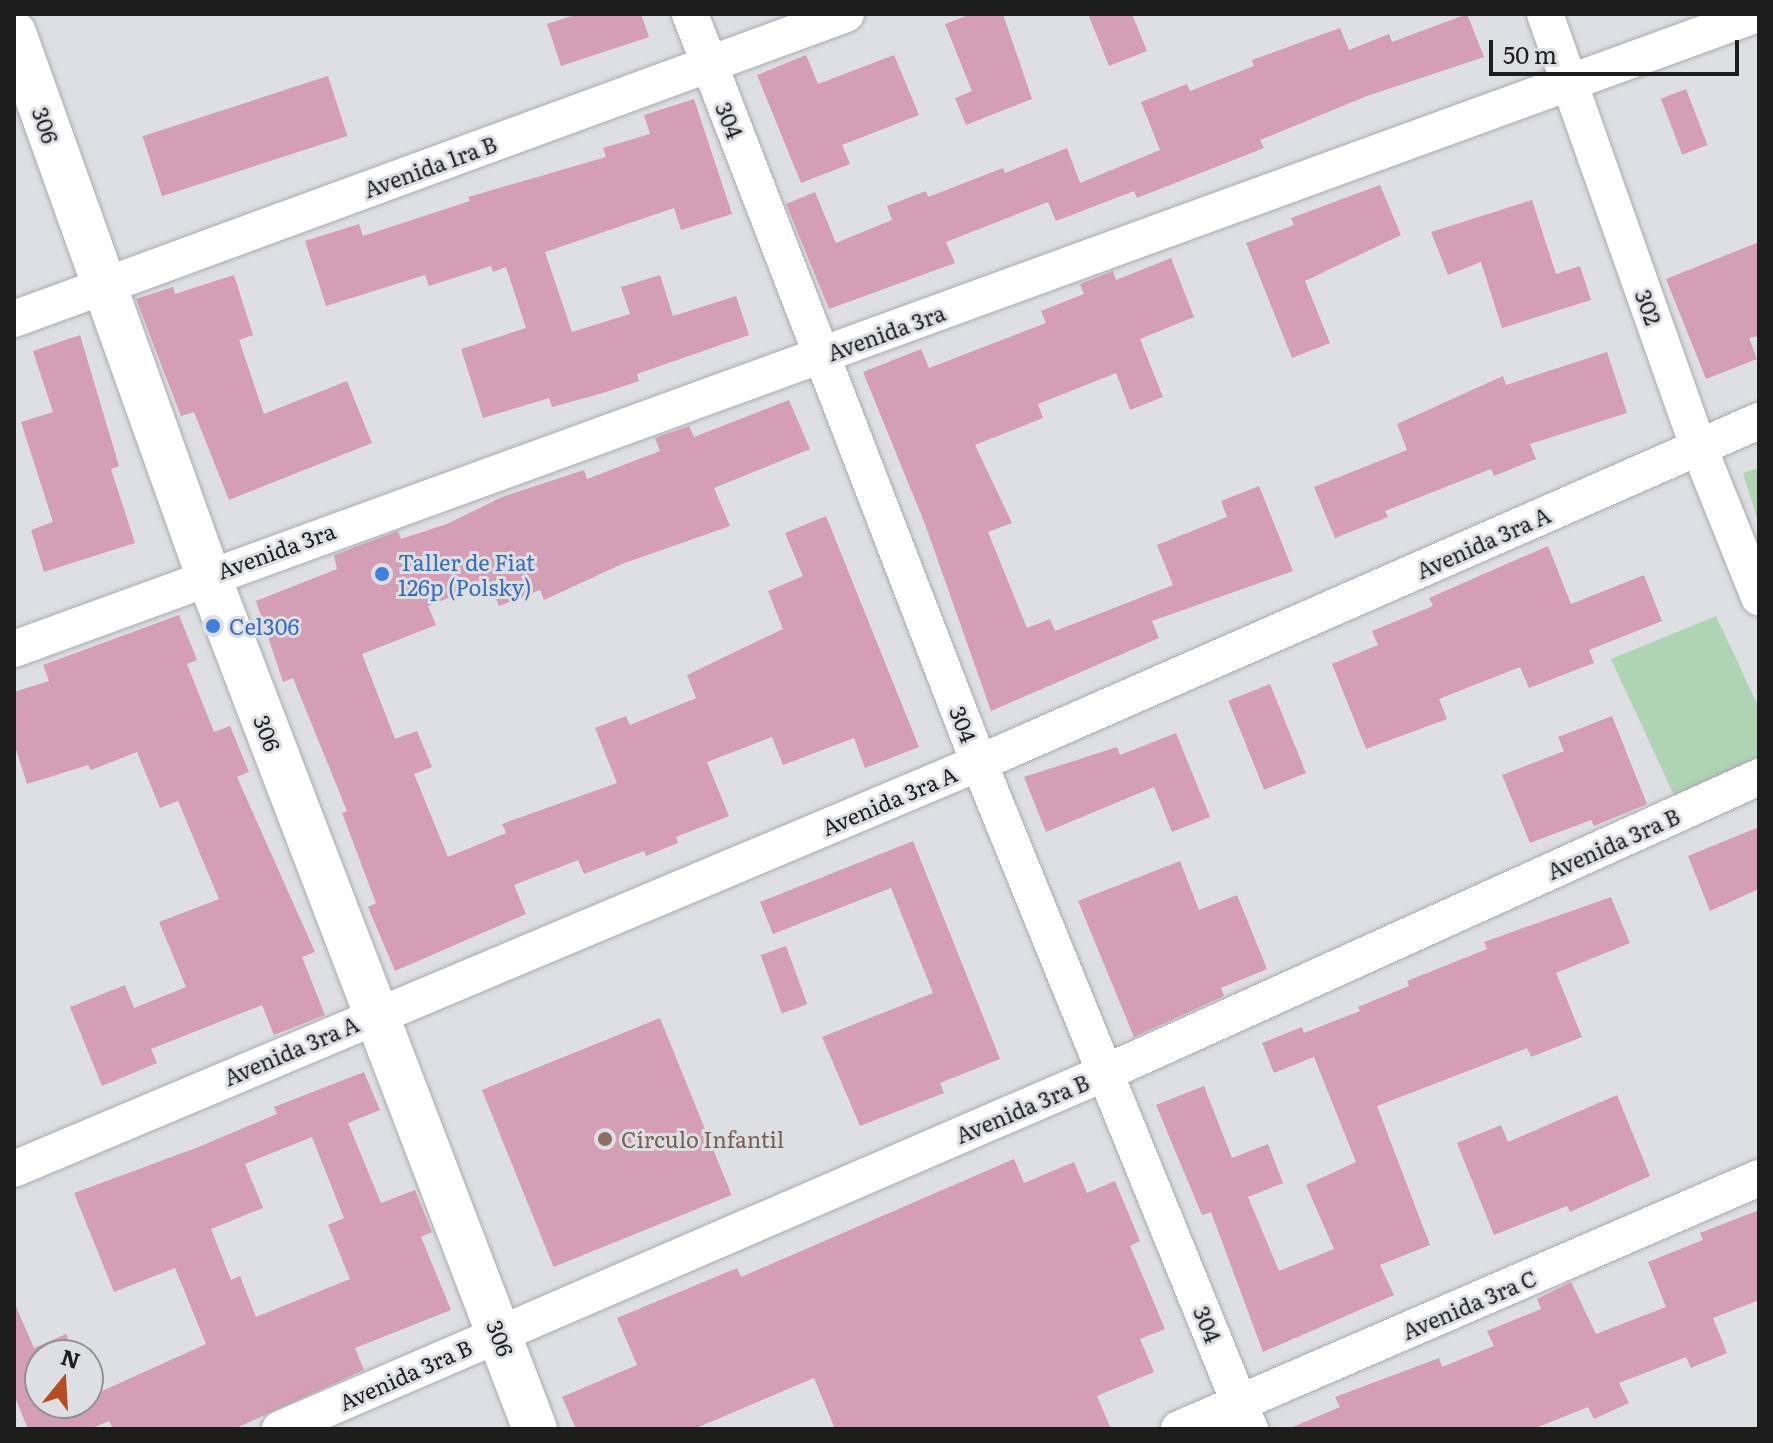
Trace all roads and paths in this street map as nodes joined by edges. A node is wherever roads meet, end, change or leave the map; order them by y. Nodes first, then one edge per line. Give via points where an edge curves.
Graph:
1 (690, 14) edge
2 (846, 14) edge
3 (1545, 14) edge
4 (1758, 14) edge
5 (14, 33) edge
6 (707, 63) junction
7 (1569, 82) junction
8 (102, 286) junction
9 (14, 319) edge
10 (823, 355) junction
11 (1759, 421) edge
12 (1699, 448) junction
13 (208, 575) junction
14 (1759, 597) edge
15 (14, 649) edge
16 (979, 763) junction
17 (1759, 777) edge
18 (375, 1014) junction
19 (1107, 1072) junction
20 (14, 1169) edge
21 (1759, 1178) edge
22 (500, 1333) junction
23 (1245, 1416) edge
24 (280, 1429) edge
25 (535, 1429) edge
26 (1179, 1429) edge

1 - 6 street, 304
2 - 6 street, Avenida 1ra B
3 - 7 street, 302
4 - 7 street, Avenida 3ra
5 - 8 street, 306
6 - 8 street, Avenida 1ra B
6 - 10 street, 304
7 - 10 street, Avenida 3ra
7 - 12 street, 302
8 - 9 street, Avenida 1ra B
8 - 13 street, 306
10 - 13 street, Avenida 3ra
10 - 16 street, 304
11 - 12 street, Avenida 3ra A
12 - 14 street, 302
12 - 16 street, Avenida 3ra A
13 - 15 street, Avenida 3ra
13 - 18 street, 306
16 - 18 street, Avenida 3ra A
16 - 19 street, 304
17 - 19 street, Avenida 3ra B
18 - 20 street, Avenida 3ra A
18 - 22 street, 306
19 - 22 street, Avenida 3ra B
19 - 23 street, 304
21 - 23 street, Avenida 3ra C
22 - 24 street, Avenida 3ra B
22 - 25 street, 306
23 - 26 street, Avenida 3ra C

